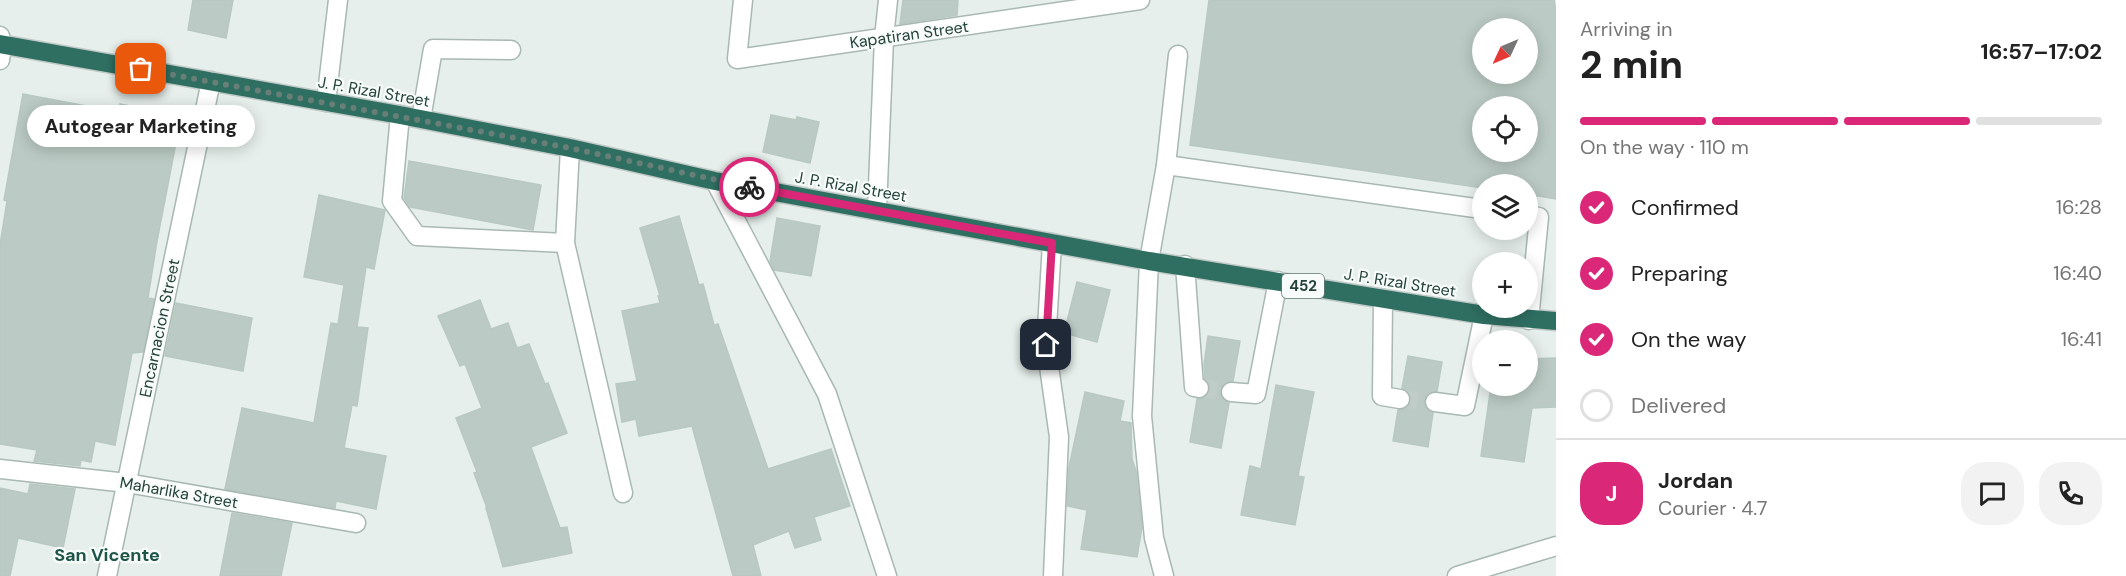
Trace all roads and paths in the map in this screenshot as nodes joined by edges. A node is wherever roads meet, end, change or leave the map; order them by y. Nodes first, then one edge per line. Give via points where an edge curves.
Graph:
1 (338, 0) edge
2 (743, 0) edge
3 (888, 0) edge
4 (1140, 0) edge
5 (884, 38) junction
6 (1, 46) edge
7 (511, 50) dead end
8 (1178, 55) dead end
9 (211, 81) junction
10 (326, 102) junction
11 (400, 115) junction
12 (421, 119) junction
13 (570, 148) junction
14 (1166, 165) junction
15 (715, 181) junction
16 (1472, 208) edge
17 (877, 210) junction
18 (1537, 240) edge
19 (565, 243) junction
20 (1052, 243) junction
21 (1149, 261) junction
22 (1185, 266) junction
23 (1278, 281) junction
24 (1383, 299) junction
25 (1472, 313) edge
26 (1483, 318) edge
27 (1511, 318) edge
28 (1529, 320) junction
29 (1556, 321) edge
30 (1199, 388) dead end
31 (1231, 392) tunnel mouth
32 (1400, 399) tunnel mouth
33 (1435, 402) tunnel mouth
34 (0, 469) edge
35 (127, 483) junction
36 (622, 493) dead end
37 (356, 523) dead end
38 (1556, 546) edge
39 (107, 576) edge
40 (887, 576) edge
41 (1053, 576) edge
42 (1164, 576) edge
43 (1457, 576) edge

1 - 10 street
2 - 5 street, Kapatiran Street via 737,59
3 - 5 street
4 - 5 street, Kapatiran Street
5 - 17 street
6 - 9 highway, J. P. Rizal Street / 452
7 - 12 street via 433,49
8 - 14 street
9 - 10 highway, J. P. Rizal Street / 452
9 - 35 street, Encarnacion Street
10 - 11 highway, J. P. Rizal Street / 452
11 - 12 highway, J. P. Rizal Street / 452
11 - 19 street via 392,201 417,236
12 - 13 highway, J. P. Rizal Street / 452
13 - 15 highway, J. P. Rizal Street / 452
13 - 19 street
14 - 16 street
14 - 21 street
15 - 17 highway, J. P. Rizal Street / 452
15 - 40 street via 826,394
17 - 20 highway, J. P. Rizal Street / 452
18 - 28 street
19 - 36 street
20 - 21 highway, J. P. Rizal Street / 452
20 - 41 street via 1046,345 1059,437
21 - 22 highway, J. P. Rizal Street / 452
21 - 42 street via 1142,416 1154,538
22 - 23 highway, J. P. Rizal Street / 452
22 - 30 street via 1194,387
23 - 24 highway, J. P. Rizal Street / 452
23 - 31 street via 1256,394
24 - 25 highway, J. P. Rizal Street / 452
24 - 32 street via 1382,396
26 - 33 street via 1465,406
27 - 28 highway, J. P. Rizal Street / 452
28 - 29 highway, J. P. Rizal Street / 452
34 - 35 street, Maharlika Street
35 - 37 street, Maharlika Street
35 - 39 street, Encarnacion Street
38 - 43 street

